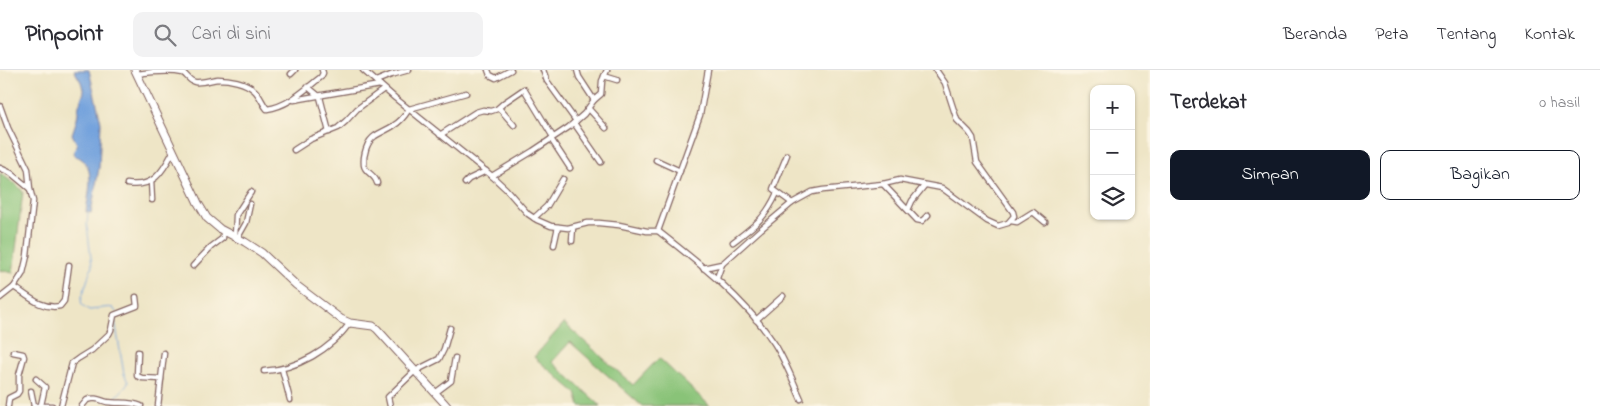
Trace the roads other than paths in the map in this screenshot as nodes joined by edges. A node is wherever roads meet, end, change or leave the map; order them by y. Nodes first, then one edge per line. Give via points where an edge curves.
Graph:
1 (163, 70) edge
2 (322, 70) edge
3 (363, 70) edge
4 (409, 70) edge
5 (488, 70) edge
6 (510, 70) edge
7 (543, 70) edge
8 (577, 70) edge
9 (607, 70) edge
10 (708, 70) edge
11 (936, 70) edge
12 (136, 72) edge
13 (392, 72) edge
14 (604, 76) junction
15 (616, 80) dead end
16 (380, 85) junction
17 (308, 88) junction
18 (466, 94) dead end
19 (318, 95) junction
20 (290, 100) junction
21 (594, 100) junction
22 (0, 106) edge
23 (499, 108) junction
24 (410, 109) junction
25 (588, 109) junction
26 (575, 122) junction
27 (514, 125) dead end
28 (606, 128) dead end
29 (329, 132) junction
30 (440, 134) junction
31 (552, 138) junction
32 (294, 150) dead end
33 (173, 152) junction
34 (787, 155) dead end
35 (656, 160) dead end
36 (601, 162) dead end
37 (0, 168) edge
38 (570, 168) dead end
39 (486, 171) junction
40 (680, 172) junction
41 (492, 176) junction
42 (563, 179) dead end
43 (151, 180) junction
44 (465, 183) dead end
45 (126, 184) dead end
46 (377, 184) dead end
47 (883, 184) junction
48 (924, 186) junction
49 (30, 189) junction
50 (251, 192) dead end
51 (778, 193) junction
52 (152, 200) dead end
53 (792, 203) junction
54 (250, 204) dead end
55 (908, 210) junction
56 (928, 215) dead end
57 (534, 218) junction
58 (1011, 221) junction
59 (1045, 222) dead end
60 (756, 224) junction
61 (558, 227) junction
62 (573, 227) junction
63 (761, 229) junction
64 (223, 231) junction
65 (658, 231) junction
66 (236, 238) junction
67 (572, 241) dead end
68 (733, 242) dead end
69 (554, 245) dead end
70 (722, 264) junction
71 (70, 265) dead end
72 (194, 266) dead end
73 (703, 268) junction
74 (717, 278) junction
75 (14, 287) junction
76 (783, 296) dead end
77 (136, 297) dead end
78 (0, 298) edge
79 (756, 320) junction
80 (350, 323) junction
81 (450, 328) dead end
82 (13, 352) dead end
83 (138, 352) dead end
84 (164, 353) dead end
85 (455, 358) dead end
86 (282, 369) junction
87 (264, 371) dead end
88 (414, 371) junction
89 (36, 379) dead end
90 (161, 379) junction
91 (31, 391) dead end
92 (435, 393) junction
93 (442, 399) junction
94 (801, 399) dead end
95 (290, 400) dead end
96 (41, 405) edge
97 (8, 406) edge
98 (34, 406) edge
99 (52, 406) edge
100 (60, 406) edge
101 (82, 406) edge
102 (141, 406) edge
103 (158, 406) edge
104 (390, 406) edge
105 (436, 406) edge
106 (447, 406) edge

1 - 12 street
1 - 20 street via 185,74 196,82 217,79 237,82 255,90 267,109
2 - 17 street via 322,76
3 - 16 street
4 - 13 street
5 - 6 street via 496,78
7 - 26 street
8 - 21 street
9 - 14 street
10 - 40 street via 700,115
11 - 58 street via 945,83 956,120 973,138 977,162 1013,212
12 - 33 street
13 - 16 street
14 - 15 street
14 - 21 street via 601,92
16 - 19 street
16 - 24 street
16 - 29 street via 342,125
17 - 19 street
17 - 20 street
18 - 24 street
19 - 20 street
19 - 29 street
21 - 25 street
22 - 49 street via 30,175
23 - 27 street
23 - 30 street via 479,111
23 - 31 street via 524,89
24 - 30 street
24 - 46 street via 396,124 372,138 367,147 364,167 375,176
25 - 26 street
25 - 28 street
26 - 31 street
26 - 36 street
29 - 32 street
30 - 39 street
31 - 38 street
31 - 41 street
33 - 43 street via 165,168
33 - 64 street via 207,218
34 - 51 street via 773,187
35 - 40 street
37 - 49 street
39 - 41 street
39 - 44 street
40 - 65 street
41 - 57 street
42 - 57 street via 547,206
43 - 45 street via 138,185
43 - 52 street
47 - 48 street via 900,180
47 - 53 street via 818,191
47 - 55 street
48 - 55 street
48 - 58 street via 945,190 996,226
49 - 75 street via 33,204 27,256 22,275
50 - 66 street via 236,215
51 - 53 street
51 - 60 street
53 - 63 street
54 - 66 street via 246,223
55 - 56 street via 919,221
57 - 61 street
58 - 59 street via 1018,222 1033,212
60 - 63 street
60 - 68 street
61 - 62 street
61 - 69 street
62 - 65 street via 599,223
62 - 67 street
63 - 70 street
64 - 66 street
64 - 72 street via 223,238
65 - 73 street
66 - 80 street via 262,253 296,285
70 - 73 street
70 - 74 street
71 - 75 street via 64,302 60,306 42,306
73 - 74 street
74 - 79 street
75 - 78 street
76 - 79 street
77 - 100 street via 137,306 113,317 109,334 72,363
79 - 94 street via 775,344
80 - 86 street via 319,352
80 - 88 street via 373,326
81 - 88 street via 441,357
82 - 97 street via 24,357 19,391 8,399
83 - 90 street via 137,376
84 - 90 street
85 - 92 street via 451,381
86 - 87 street
86 - 95 street
88 - 92 street
88 - 104 street via 390,395
89 - 96 street via 45,387
90 - 103 street
91 - 98 street
92 - 93 street
93 - 105 street
93 - 106 street
96 - 98 street
96 - 99 street
101 - 102 street via 90,398

